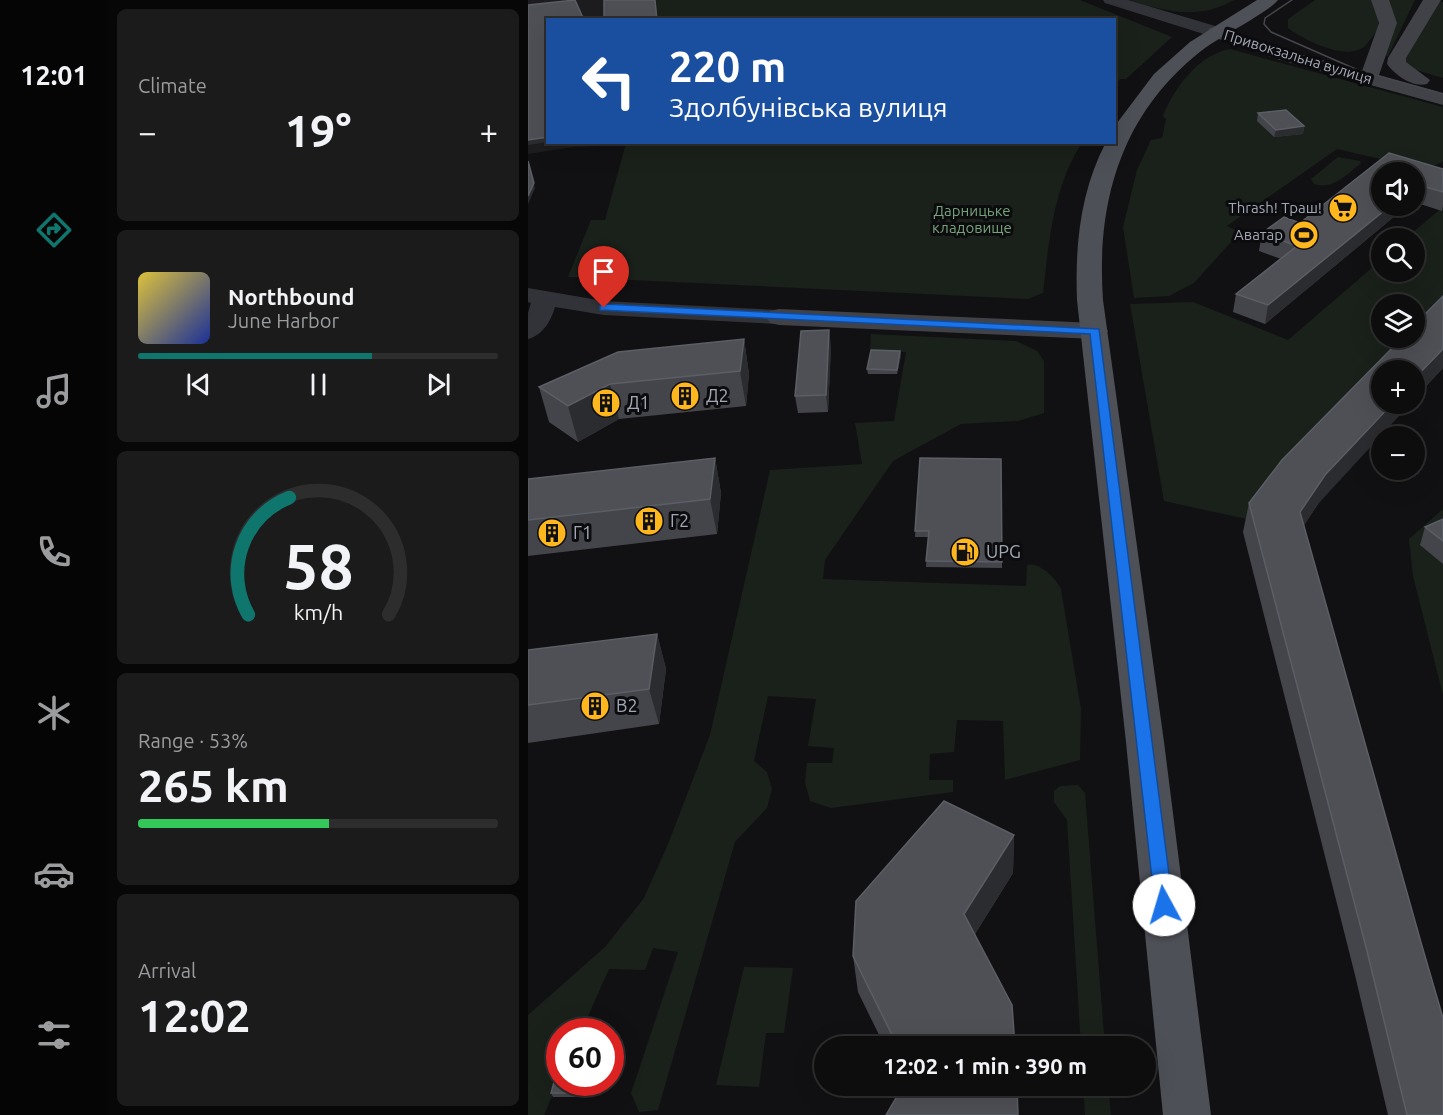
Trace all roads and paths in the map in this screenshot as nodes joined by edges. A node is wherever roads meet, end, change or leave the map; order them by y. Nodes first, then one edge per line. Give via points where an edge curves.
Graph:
1 (1111, 0) edge
2 (1380, 0) edge
3 (1432, 0) edge
4 (1260, 2) edge
5 (1216, 32) junction
6 (1280, 46) junction
7 (1365, 64) junction
8 (1420, 80) junction
9 (1443, 86) edge
10 (1443, 99) edge
11 (536, 296) edge
12 (779, 317) joint
13 (528, 331) edge
14 (1095, 331) junction
15 (1187, 1115) edge

1 - 5 street
2 - 7 main road via 1388,23 1381,48
3 - 8 main road via 1396,64
4 - 5 main road
4 - 6 main road, Привокзальна вулиця via 1252,18 1254,26
5 - 6 main road, Привокзальна вулиця
5 - 7 main road, Привокзальна вулиця via 1287,56
5 - 14 main road via 1174,64 1146,96 1108,164 1094,207 1090,236 1090,300
6 - 7 main road, Привокзальна вулиця
7 - 8 main road, Привокзальна вулиця
7 - 10 main road, Привокзальна вулиця
8 - 9 main road, Привокзальна вулиця
11 - 12 street via 604,308
11 - 13 street via 539,318
12 - 14 main road
14 - 15 main road

